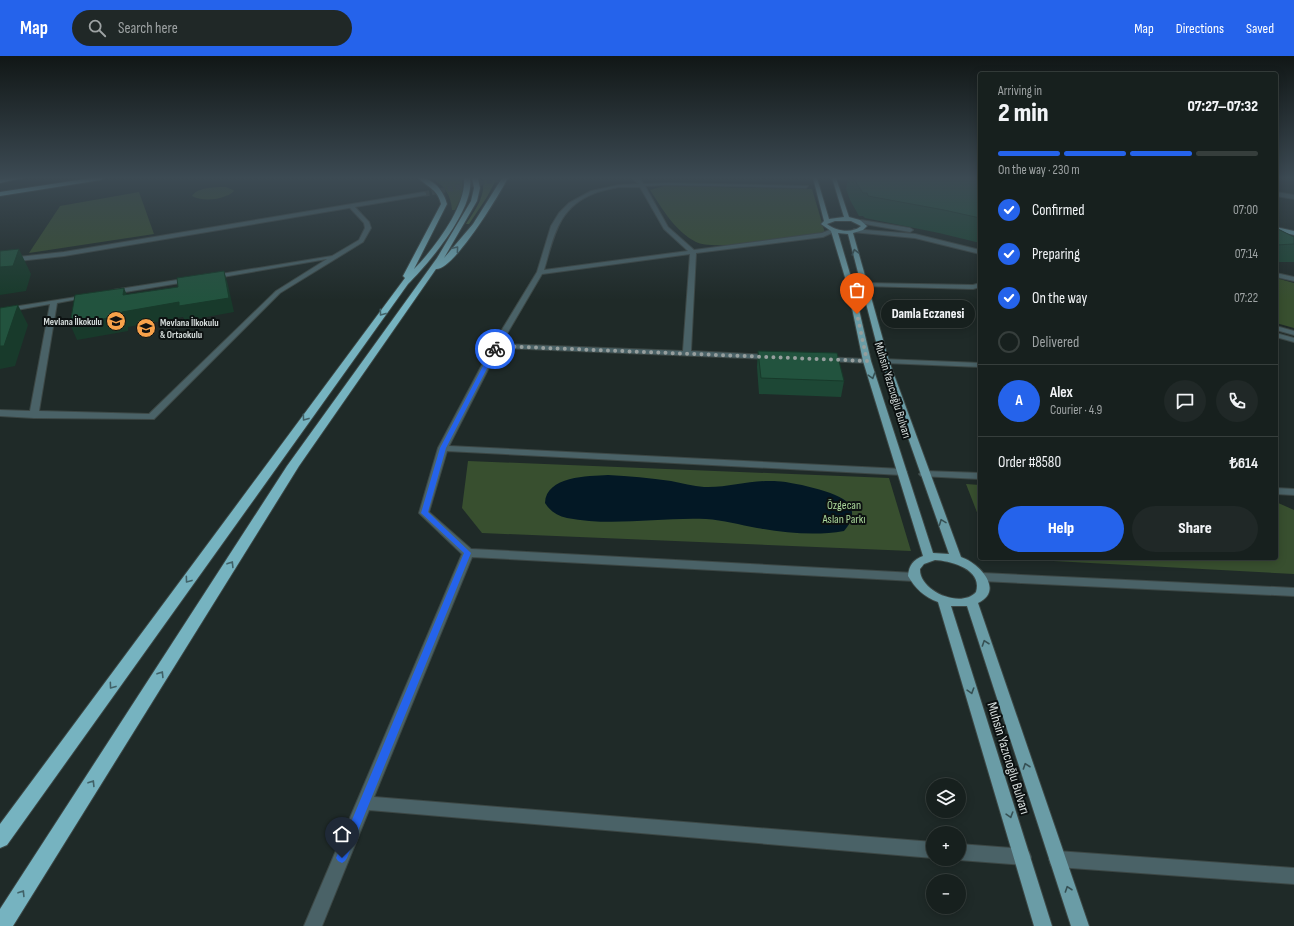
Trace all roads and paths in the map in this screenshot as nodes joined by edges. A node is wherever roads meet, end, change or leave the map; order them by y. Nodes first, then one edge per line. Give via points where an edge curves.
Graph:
1 (281, 219) edge
2 (363, 219) edge
3 (437, 219) edge
4 (454, 219) edge
5 (463, 219) edge
6 (479, 219) edge
7 (559, 219) edge
8 (661, 219) edge
9 (847, 219) joint
10 (827, 221) joint
11 (861, 222) junction
12 (1278, 223) edge
13 (1294, 227) edge
14 (1278, 229) edge
15 (834, 230) junction
16 (852, 231) junction
17 (1294, 233) edge
18 (978, 247) edge
19 (693, 252) junction
20 (978, 252) edge
21 (334, 257) junction
22 (0, 261) edge
23 (540, 272) junction
24 (1278, 275) edge
25 (428, 276) junction
26 (206, 277) edge
27 (198, 279) edge
28 (1294, 279) edge
29 (405, 282) junction
30 (864, 285) junction
31 (978, 286) edge
32 (107, 293) edge
33 (92, 296) edge
34 (54, 302) junction
35 (0, 311) edge
36 (1278, 329) edge
37 (1294, 333) edge
38 (1278, 336) edge
39 (1294, 340) edge
40 (496, 346) junction
41 (687, 353) junction
42 (781, 357) edge
43 (820, 359) edge
44 (867, 361) junction
45 (885, 361) junction
46 (978, 365) edge
47 (0, 413) edge
48 (34, 415) junction
49 (443, 448) junction
50 (902, 472) junction
51 (924, 474) junction
52 (978, 476) edge
53 (1278, 491) edge
54 (1294, 492) edge
55 (468, 553) junction
56 (929, 557) junction
57 (956, 559) junction
58 (914, 577) junction
59 (982, 577) junction
60 (1294, 592) edge
61 (943, 600) junction
62 (971, 601) junction
63 (364, 803) junction
64 (0, 840) edge
65 (926, 849) edge
66 (966, 853) edge
67 (1023, 857) junction
68 (1057, 859) junction
69 (1294, 876) edge
70 (1, 926) edge
71 (313, 926) edge
72 (1043, 926) edge
73 (1080, 926) edge

1 - 22 street via 64,254
2 - 21 street via 368,228 361,241
3 - 29 highway
4 - 29 highway via 422,265
5 - 25 highway
25 -> 6 highway via 448,259
7 - 23 street
8 - 19 street via 666,228
9 - 10 main road
9 - 11 main road
10 - 15 main road via 826,226
11 - 16 main road via 864,228
11 - 18 street via 897,227
12 - 13 main road
14 - 17 main road
15 - 16 main road
15 - 19 street via 823,235
15 - 44 main road, Muhsin Yazıcıoğlu Bulvarı via 850,284
16 - 20 street via 915,236
30 -> 16 main road
19 - 23 street
19 - 41 street
21 - 26 street
21 - 48 street via 278,292 151,417
23 - 40 street
24 - 28 street
70 -> 25 highway via 293,466
27 - 32 street
29 -> 64 highway
30 - 31 street
30 - 45 main road
33 - 34 street
34 - 35 street
34 - 48 street
36 - 37 street
38 - 39 street
40 - 41 street
40 - 49 street
41 - 42 street
43 - 44 street
44 -> 50 main road, Muhsin Yazıcıoğlu Bulvarı
45 - 46 street
45 - 51 main road
47 - 48 street
49 - 50 street
49 - 55 street via 424,513
50 - 56 main road, Muhsin Yazıcıoğlu Bulvarı
51 - 52 street
57 -> 51 main road
53 - 54 street
55 - 58 street
55 - 63 street
56 - 57 main road via 945,556
56 - 58 main road via 918,563
57 - 59 main road via 976,570
58 - 61 main road via 926,592
59 - 60 street
59 - 62 main road via 985,584 984,592
61 - 62 main road via 960,603
61 -> 67 main road, Muhsin Yazıcıoğlu Bulvarı
68 -> 62 main road
63 - 65 street
63 - 71 street
66 - 67 street
67 - 72 main road, Muhsin Yazıcıoğlu Bulvarı
68 - 69 street
73 -> 68 main road

